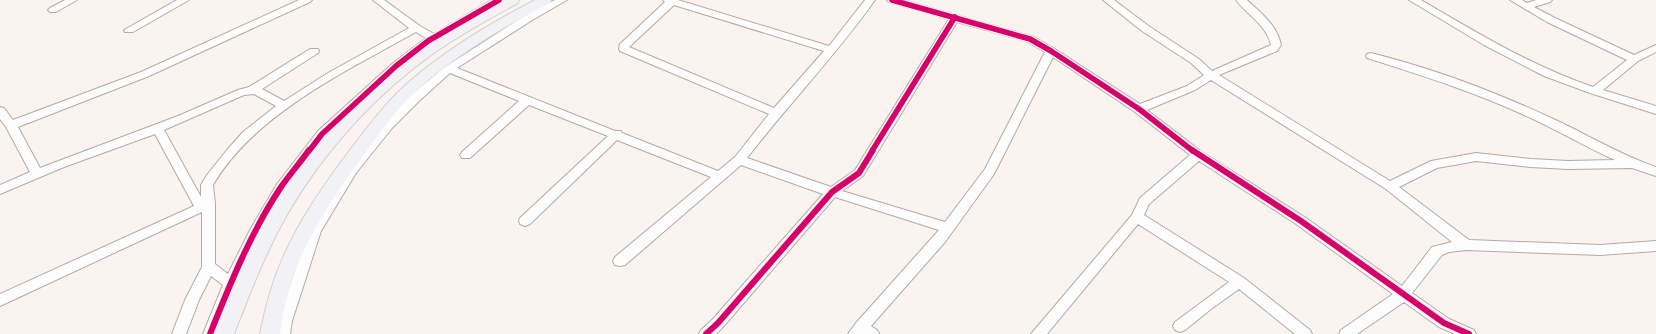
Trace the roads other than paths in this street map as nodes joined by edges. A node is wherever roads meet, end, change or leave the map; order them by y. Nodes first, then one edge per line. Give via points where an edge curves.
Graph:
1 (72, 0) edge
2 (184, 0) edge
3 (308, 0) edge
4 (378, 0) edge
5 (499, 0) edge
6 (513, 0) edge
7 (545, 0) edge
8 (562, 0) edge
9 (870, 0) edge
10 (892, 0) edge
11 (1108, 0) edge
12 (1241, 0) edge
13 (1414, 0) edge
14 (1515, 0) edge
15 (1547, 0) edge
16 (670, 1) edge
17 (1526, 6) junction
18 (53, 10) dead end
19 (956, 17) junction
20 (416, 28) junction
21 (129, 30) dead end
22 (434, 38) junction
23 (1656, 48) edge
24 (831, 50) junction
25 (314, 51) dead end
26 (1051, 51) junction
27 (1371, 56) dead end
28 (1634, 59) junction
29 (449, 69) junction
30 (1211, 75) junction
31 (253, 90) junction
32 (1595, 91) junction
33 (527, 100) junction
34 (284, 106) junction
35 (1139, 109) junction
36 (1656, 110) edge
37 (0, 111) edge
38 (776, 113) junction
39 (11, 125) junction
40 (158, 129) junction
41 (618, 134) junction
42 (466, 155) dead end
43 (1198, 155) junction
44 (740, 160) junction
45 (1631, 164) junction
46 (1656, 172) edge
47 (36, 173) junction
48 (719, 176) junction
49 (1390, 186) junction
50 (0, 190) edge
51 (832, 192) junction
52 (205, 206) junction
53 (1137, 217) junction
54 (525, 221) dead end
55 (948, 228) junction
56 (1466, 245) junction
57 (1656, 246) edge
58 (620, 261) dead end
59 (208, 267) junction
60 (1239, 282) junction
61 (230, 283) junction
62 (1403, 295) junction
63 (0, 300) edge
64 (1180, 326) dead end
65 (863, 332) edge
66 (179, 334) edge
67 (210, 334) edge
68 (224, 334) edge
69 (270, 334) edge
70 (284, 334) edge
71 (706, 334) edge
72 (1038, 334) edge
73 (1305, 334) edge
74 (1346, 334) edge
75 (1469, 334) edge

1 - 18 street
2 - 21 street
3 - 39 street via 145,74
4 - 20 street
5 - 22 street
6 - 68 main road via 466,26 419,58 379,91 346,125 306,172 279,214 248,273
7 - 69 main road via 456,52 412,86 374,129 334,183 297,245 279,293
8 - 29 street
9 - 24 street
10 - 19 street
11 - 30 street
12 - 30 street via 1265,23 1276,45 1273,49
13 - 32 street via 1534,68
14 - 17 street
15 - 17 street
16 - 24 street
16 - 38 street via 624,46 624,49
17 - 28 street
19 - 26 street via 1030,39
19 - 51 street via 859,173
20 - 22 street
20 - 34 street via 314,85
22 - 61 street via 396,66 322,134 281,187
23 - 28 street
24 - 38 street
25 - 31 street
26 - 35 street
26 - 55 street via 990,171
27 - 45 street via 1446,79 1502,102
28 - 32 street
29 - 33 street
29 - 70 street via 388,125 352,170 315,230 285,321
30 - 35 street via 1191,88
30 - 49 street
31 - 34 street via 258,90
31 - 40 street via 242,92
32 - 36 street
33 - 41 street
33 - 42 street
34 - 52 street via 252,130 211,178 207,186
35 - 43 street
37 - 39 street
38 - 44 street
39 - 47 street
40 - 47 street
40 - 52 street
41 - 48 street
41 - 54 street
43 - 53 street via 1144,201
43 - 62 street via 1300,221
44 - 48 street
44 - 51 street
45 - 46 street
45 - 49 street via 1531,164 1476,157 1435,164
47 - 50 street
48 - 58 street
49 - 56 street
51 - 55 street
51 - 71 street
52 - 59 street
52 - 63 street
53 - 60 street
53 - 72 street
55 - 65 street
56 - 57 street via 1586,250
56 - 62 street via 1448,247 1437,252
59 - 61 street
59 - 66 street
60 - 64 street
60 - 73 street
61 - 67 street
62 - 74 street
62 - 75 street via 1444,323

